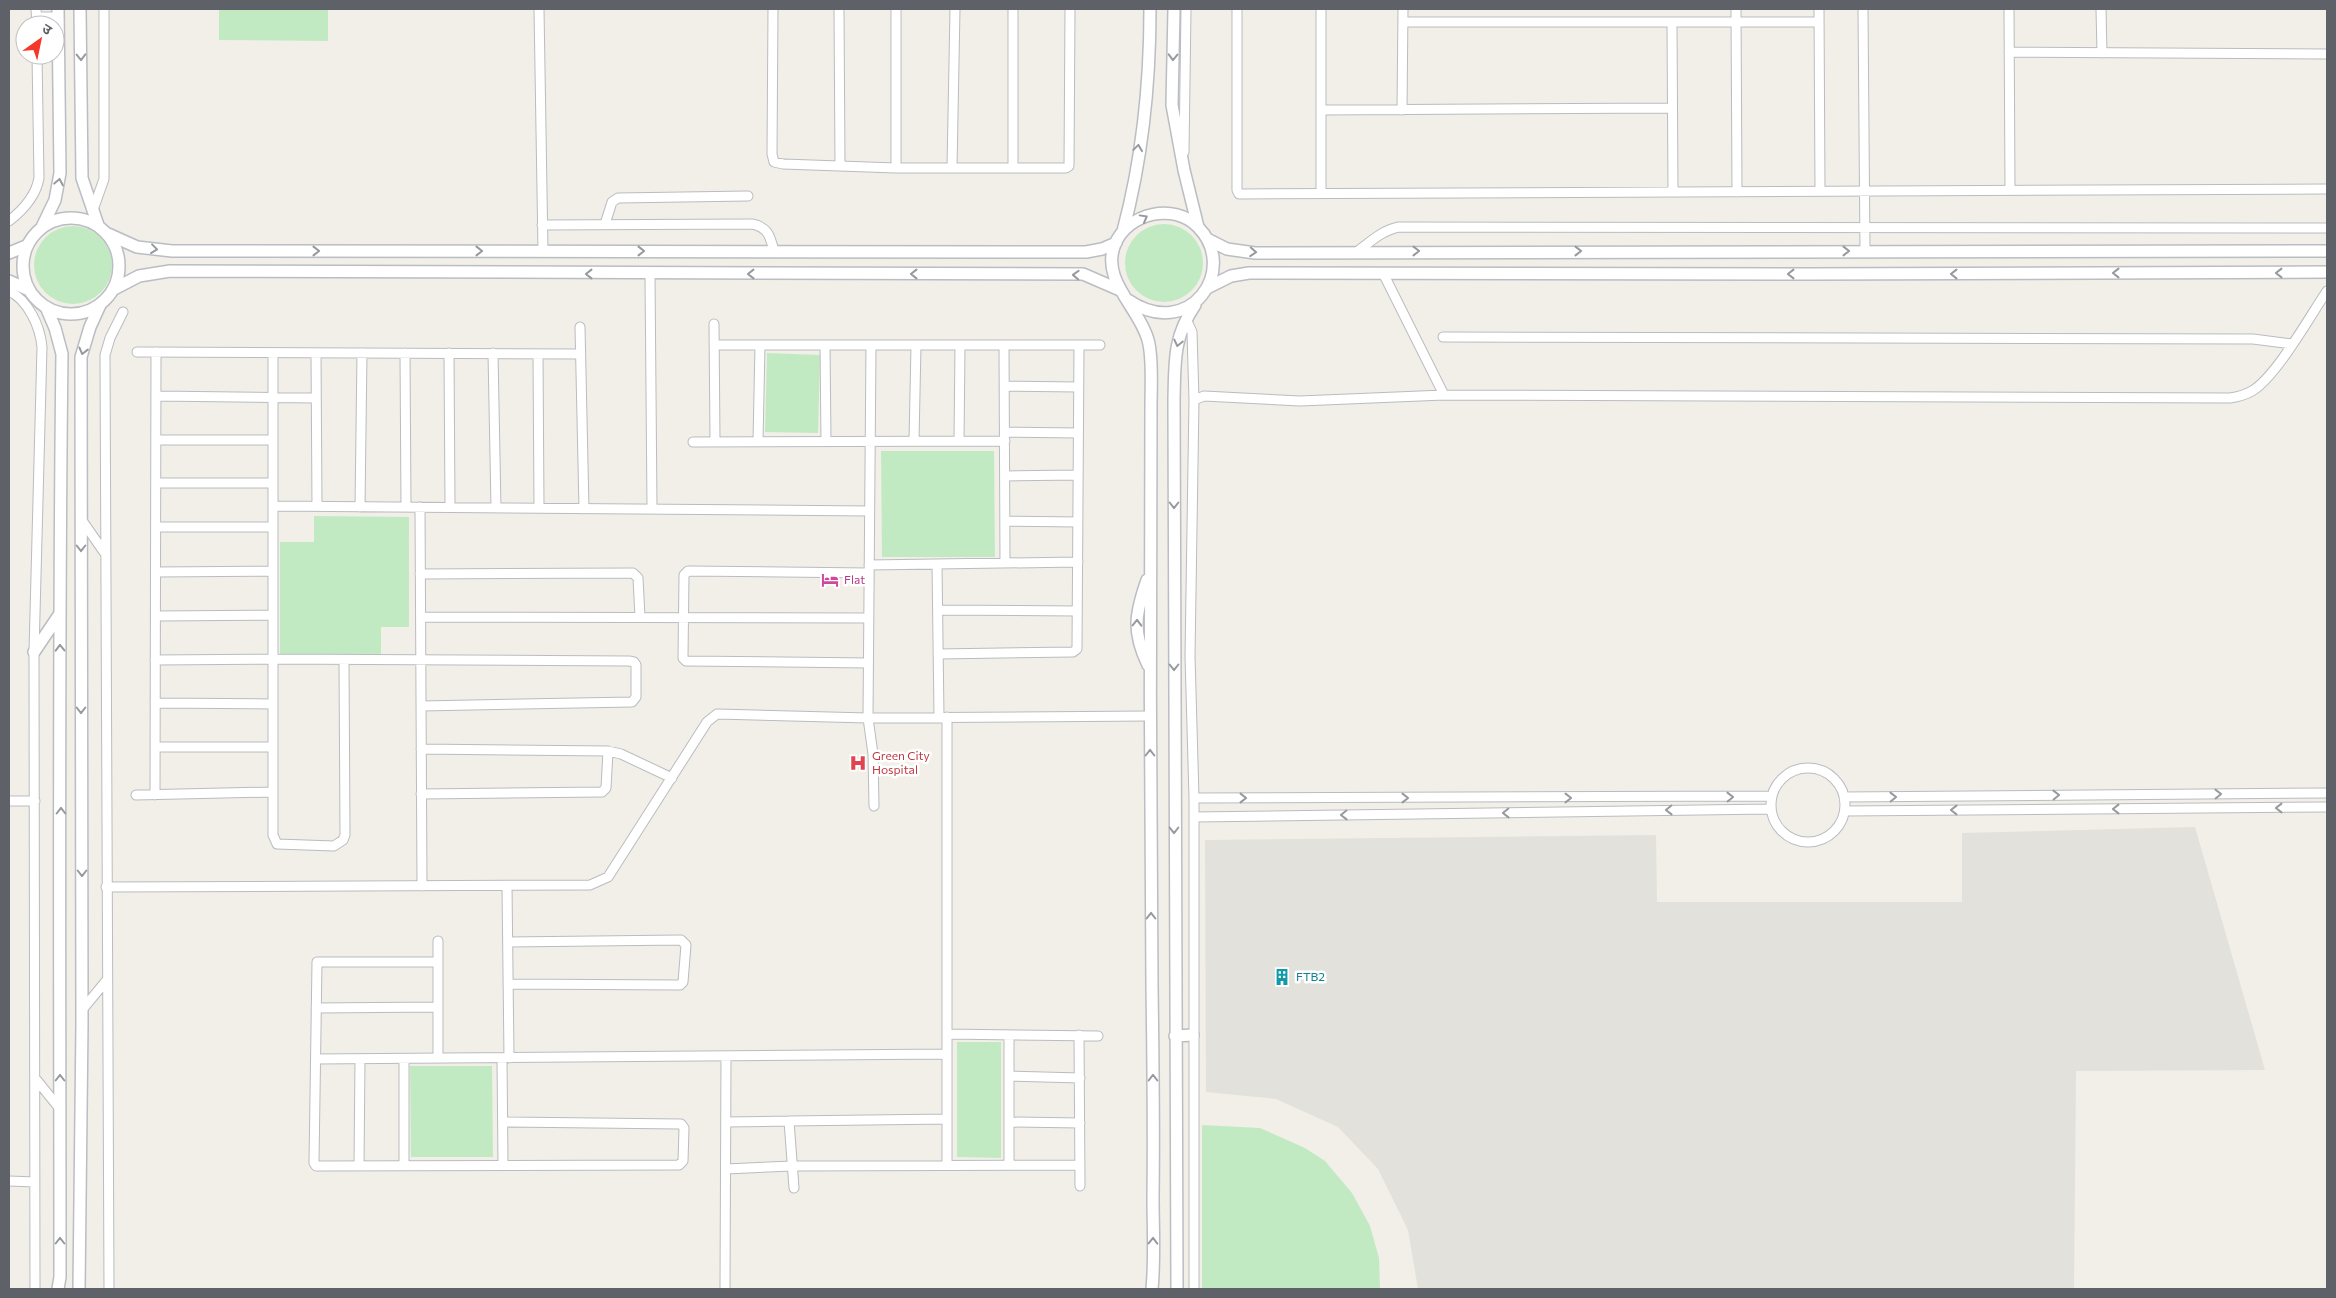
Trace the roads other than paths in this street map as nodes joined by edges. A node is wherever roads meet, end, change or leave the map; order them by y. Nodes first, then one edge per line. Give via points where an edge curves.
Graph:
1 (80, 9) edge
2 (104, 9) edge
3 (539, 9) edge
4 (773, 9) edge
5 (839, 9) edge
6 (896, 9) edge
7 (955, 9) edge
8 (1014, 9) edge
9 (1070, 9) edge
10 (1150, 9) edge
11 (1174, 9) edge
12 (1186, 9) edge
13 (1237, 9) edge
14 (1321, 9) edge
15 (1403, 9) edge
16 (1736, 9) edge
17 (1819, 9) edge
18 (1863, 9) edge
19 (2009, 9) edge
20 (2101, 9) edge
21 (58, 13) edge
22 (1403, 22) junction
23 (1672, 22) junction
24 (1736, 22) junction
25 (1819, 22) junction
26 (2009, 52) junction
27 (2102, 53) junction
28 (2327, 54) edge
29 (37, 65) edge
30 (1672, 108) junction
31 (1321, 110) junction
32 (1402, 110) junction
33 (840, 165) junction
34 (896, 168) junction
35 (952, 168) junction
36 (1013, 168) junction
37 (1184, 170) junction
38 (2327, 189) edge
39 (2010, 190) junction
40 (1820, 191) junction
41 (1864, 191) junction
42 (1673, 192) junction
43 (1737, 192) junction
44 (1321, 194) junction
45 (748, 196) dead end
46 (93, 210) junction
47 (9, 221) edge
48 (542, 224) junction
49 (605, 224) junction
50 (98, 225) junction
51 (1198, 226) junction
52 (1865, 226) junction
53 (42, 227) junction
54 (2327, 228) edge
55 (1123, 231) junction
56 (108, 234) junction
57 (1208, 239) junction
58 (1116, 243) junction
59 (26, 246) junction
60 (542, 251) junction
61 (774, 251) junction
62 (1865, 251) junction
63 (2327, 251) edge
64 (1358, 252) junction
65 (9, 253) edge
66 (2327, 272) edge
67 (1383, 273) junction
68 (650, 274) junction
69 (9, 281) edge
70 (1208, 288) junction
71 (114, 289) junction
72 (29, 290) junction
73 (9, 291) edge
74 (2327, 291) edge
75 (1125, 296) junction
76 (1199, 300) junction
77 (100, 305) junction
78 (46, 307) junction
79 (123, 312) dead end
80 (1186, 319) junction
81 (714, 324) dead end
82 (580, 327) dead end
83 (1443, 337) dead end
84 (2292, 344) junction
85 (714, 345) junction
86 (760, 345) junction
87 (825, 345) junction
88 (871, 345) junction
89 (916, 345) junction
90 (960, 345) junction
91 (1004, 345) junction
92 (1079, 345) junction
93 (1100, 345) dead end
94 (137, 352) dead end
95 (156, 352) junction
96 (273, 353) junction
97 (316, 353) junction
98 (362, 353) junction
99 (405, 353) junction
100 (449, 353) junction
101 (493, 354) junction
102 (538, 354) junction
103 (580, 354) junction
104 (1005, 386) junction
105 (1078, 387) junction
106 (1444, 395) junction
107 (156, 396) junction
108 (273, 397) junction
109 (316, 398) junction
110 (1194, 400) junction
111 (1078, 433) junction
112 (1005, 437) junction
113 (156, 440) junction
114 (273, 440) junction
115 (826, 441) junction
116 (870, 441) junction
117 (914, 441) junction
118 (959, 441) junction
119 (692, 442) dead end
120 (715, 442) junction
121 (758, 442) junction
122 (1078, 475) junction
123 (1005, 476) junction
124 (156, 483) junction
125 (273, 483) junction
126 (272, 506) junction
127 (317, 506) junction
128 (360, 507) junction
129 (406, 507) junction
130 (420, 507) junction
131 (450, 508) junction
132 (496, 508) junction
133 (539, 508) junction
134 (584, 509) junction
135 (652, 509) junction
136 (869, 511) junction
137 (81, 519) junction
138 (1005, 521) junction
139 (1078, 522) junction
140 (156, 527) junction
141 (272, 528) junction
142 (104, 552) junction
143 (1078, 562) junction
144 (1005, 563) junction
145 (937, 564) junction
146 (868, 569) junction
147 (272, 571) junction
148 (156, 572) junction
149 (420, 574) junction
150 (938, 610) junction
151 (1077, 611) junction
152 (59, 614) junction
153 (272, 615) junction
154 (156, 616) junction
155 (640, 617) junction
156 (684, 617) junction
157 (421, 618) junction
158 (868, 618) junction
159 (34, 652) junction
160 (938, 654) junction
161 (272, 659) junction
162 (156, 660) junction
163 (344, 660) junction
164 (421, 661) junction
165 (868, 663) junction
166 (155, 703) junction
167 (272, 704) junction
168 (421, 706) junction
169 (1150, 716) junction
170 (943, 717) junction
171 (868, 718) junction
172 (155, 747) junction
173 (272, 747) junction
174 (421, 749) junction
175 (608, 751) junction
176 (672, 778) junction
177 (272, 792) junction
178 (2327, 792) edge
179 (155, 794) junction
180 (422, 794) junction
181 (136, 795) dead end
182 (1771, 796) junction
183 (1844, 797) junction
184 (1194, 798) junction
185 (9, 801) edge
186 (35, 801) junction
187 (874, 806) dead end
188 (2327, 807) edge
189 (1770, 809) junction
190 (1845, 811) junction
191 (1194, 817) junction
192 (422, 886) junction
193 (507, 886) junction
194 (106, 887) junction
195 (438, 941) dead end
196 (508, 942) junction
197 (438, 962) junction
198 (106, 981) junction
199 (508, 984) junction
200 (438, 1007) junction
201 (316, 1008) junction
202 (82, 1010) junction
203 (948, 1034) junction
204 (1009, 1035) junction
205 (1079, 1035) junction
206 (1194, 1035) junction
207 (1098, 1036) dead end
208 (1175, 1036) junction
209 (948, 1054) junction
210 (726, 1056) junction
211 (438, 1058) junction
212 (506, 1058) junction
213 (316, 1059) junction
214 (360, 1059) junction
215 (404, 1059) junction
216 (1009, 1076) junction
217 (35, 1078) junction
218 (1080, 1078) junction
219 (60, 1109) junction
220 (947, 1119) junction
221 (789, 1121) junction
222 (503, 1122) junction
223 (726, 1122) junction
224 (1009, 1122) junction
225 (1080, 1124) junction
226 (503, 1165) junction
227 (947, 1165) junction
228 (1009, 1165) junction
229 (1080, 1165) junction
230 (360, 1166) junction
231 (404, 1166) junction
232 (792, 1166) junction
233 (726, 1170) junction
234 (9, 1181) edge
235 (35, 1182) junction
236 (1080, 1186) dead end
237 (794, 1188) dead end
238 (35, 1289) edge
239 (58, 1289) edge
240 (79, 1289) edge
241 (108, 1289) edge
242 (725, 1289) edge
243 (1152, 1289) edge
244 (1177, 1289) edge
245 (1194, 1289) edge

1 -> 46 street via 82,178
2 - 46 street via 104,180
3 - 48 street
4 - 33 street via 774,162
5 - 33 street
6 - 34 street
7 - 35 street
8 - 36 street
9 - 36 street via 1069,166
55 -> 10 street via 1131,202 1146,98
11 -> 37 street via 1172,104
12 - 37 street
13 - 44 street via 1238,192
14 - 31 street
15 - 22 street
16 - 24 street
17 - 25 street
18 - 41 street
19 - 26 street
20 - 27 street
53 -> 21 street via 55,200 60,173
22 - 23 street
22 - 32 street
23 - 24 street
23 - 30 street
24 - 25 street
24 - 43 street
25 - 40 street
26 - 27 street
26 - 39 street
27 - 28 street
29 - 47 street via 39,178 30,200
30 - 32 street
30 - 42 street
31 - 32 street
31 - 44 street
33 - 34 street
34 - 35 street
35 - 36 street
37 - 51 street
38 - 39 street
39 - 41 street
40 - 41 street
40 - 43 street
41 - 52 street
42 - 43 street
42 - 44 street
45 - 49 street via 618,198 612,202
46 - 50 street
48 - 49 street
48 - 60 street
49 - 61 street via 752,224 768,231
50 - 53 street via 80,218 60,218
50 - 56 street
55 -> 51 street via 1150,214 1168,212
51 - 57 street
52 - 54 street
52 - 62 street
52 - 64 street via 1400,227 1381,234
53 - 59 street
55 - 58 street
56 -> 60 street via 137,247 172,252
56 - 71 street via 118,251 120,271
57 -> 64 street via 1227,249 1256,253
57 - 70 street via 1214,263
58 - 61 street via 1086,252
58 - 75 street via 1112,256 1115,280
59 - 65 street
59 - 72 street via 24,276
60 -> 61 street
62 - 63 street
64 -> 62 street
66 -> 67 street
67 - 70 street via 1250,273 1231,276
67 - 106 street
68 -> 71 street via 170,271 139,276
75 -> 68 street via 1083,274
68 - 135 street
69 - 72 street
70 - 76 street
71 - 77 street
72 - 78 street
73 - 159 street via 28,309 41,340
74 - 84 street
75 - 76 street via 1152,313 1176,313
169 -> 75 street via 1149,342
76 - 80 street
77 - 78 street via 83,313 64,314
77 -> 137 street via 81,356
78 - 152 street via 56,328 62,354
79 - 142 street via 105,355
80 - 110 street via 1192,332
80 -> 208 street via 1176,343 1174,399
81 - 85 street
82 - 103 street
83 - 84 street via 2253,339
84 - 106 street via 2264,382 2252,391 2230,398
85 - 86 street
85 - 120 street
86 - 87 street
86 - 121 street
87 - 88 street
87 - 115 street
88 - 89 street
88 - 116 street
89 - 90 street
89 - 117 street
90 - 91 street
90 - 118 street
91 - 92 street
91 - 104 street
92 - 93 street
92 - 105 street
94 - 95 street
95 - 96 street
95 - 107 street
96 - 97 street
96 - 108 street
97 - 98 street
97 - 109 street
98 - 99 street
98 - 128 street
99 - 100 street
99 - 129 street
100 - 101 street
100 - 131 street
101 - 102 street
101 - 132 street
102 - 103 street
102 - 133 street
103 - 134 street
104 - 105 street
104 - 112 street
105 - 111 street
106 - 110 street via 1300,401 1204,396
107 - 108 street
107 - 113 street
108 - 109 street
108 - 114 street
109 - 127 street
110 - 184 street via 1190,656
111 - 112 street
111 - 122 street
112 - 118 street
112 - 123 street
113 - 114 street
113 - 124 street
114 - 125 street
115 - 116 street
115 - 121 street
116 - 117 street
116 - 136 street
117 - 118 street
119 - 120 street
120 - 121 street
122 - 123 street
122 - 139 street
123 - 138 street
124 - 125 street
124 - 140 street
125 - 126 street
126 - 127 street
126 - 141 street
127 - 128 street
128 - 129 street
129 - 130 street
130 - 131 street
130 - 149 street
131 - 132 street
132 - 133 street
133 - 134 street
134 - 135 street
135 - 136 street
136 - 146 street
137 - 142 street
137 -> 202 street
138 - 139 street
138 - 144 street
139 - 143 street
140 - 141 street
140 - 148 street
141 - 147 street
142 - 194 street
143 - 144 street
143 - 151 street
144 - 145 street
145 - 146 street
145 - 150 street
146 - 156 street via 688,571 684,575
146 - 158 street
147 - 148 street
147 - 153 street
148 - 154 street
149 - 155 street via 633,574 638,578
149 - 157 street
150 - 151 street
150 - 160 street
151 - 160 street via 1076,652
152 - 159 street
219 -> 152 street
153 - 154 street
153 - 161 street
154 - 162 street
155 - 156 street
155 - 157 street
156 - 158 street
156 - 165 street via 683,658 686,661
157 - 164 street
158 - 165 street
159 - 186 street
160 - 170 street
161 - 162 street
161 - 163 street
161 - 167 street
162 - 166 street
163 - 164 street
163 - 177 street via 344,840 334,846 277,844 273,836
164 - 168 street
164 - 168 street via 634,662 636,697 632,702
165 - 171 street
166 - 167 street
166 - 172 street
167 - 173 street
168 - 174 street
169 - 170 street
243 -> 169 street
170 - 171 street
170 - 203 street
171 - 176 street via 716,714
171 - 187 street via 873,754
172 - 173 street
172 - 179 street
173 - 177 street
174 - 175 street
174 - 180 street
175 - 176 street
175 - 180 street via 606,788 602,792
176 - 193 street via 608,877 590,886
177 - 179 street
183 -> 178 street
179 - 181 street
180 - 192 street
182 - 183 street via 1784,775 1808,767 1831,776 1840,785
184 -> 182 street
182 - 189 street
183 - 190 street
184 - 191 street
185 - 186 street
186 - 217 street
188 -> 190 street
189 - 190 street via 1780,831 1801,842 1813,842 1829,835 1841,822
189 -> 191 street
191 - 206 street
192 - 193 street
192 - 194 street
193 - 196 street
194 - 198 street
195 - 197 street
196 - 199 street
196 - 199 street via 682,940 686,945 684,982 680,985
197 - 200 street
197 - 201 street via 318,961
198 - 202 street
198 - 241 street
199 - 212 street
200 - 201 street
200 - 211 street
201 - 213 street
202 - 240 street
203 - 204 street
203 - 209 street
204 - 205 street
204 - 216 street
205 - 207 street
205 - 218 street
206 - 208 street
206 - 245 street
208 - 244 street
209 - 210 street
209 - 220 street
210 - 212 street
210 - 223 street
211 - 212 street
211 - 215 street
212 - 222 street
213 - 214 street
213 - 230 street via 314,1163 316,1166
214 - 215 street
214 - 230 street
215 - 231 street
216 - 218 street
216 - 224 street
217 - 219 street
217 - 235 street
218 - 225 street
239 -> 219 street
220 - 221 street
220 - 227 street
221 - 223 street
221 - 232 street
222 - 226 street
222 - 226 street via 678,1124 684,1128 682,1165
223 - 233 street
224 - 225 street
224 - 228 street
225 - 229 street
226 - 231 street
227 - 228 street
227 - 232 street
228 - 229 street
229 - 236 street
230 - 231 street
232 - 233 street
232 - 237 street
233 - 242 street
234 - 235 street
235 - 238 street

